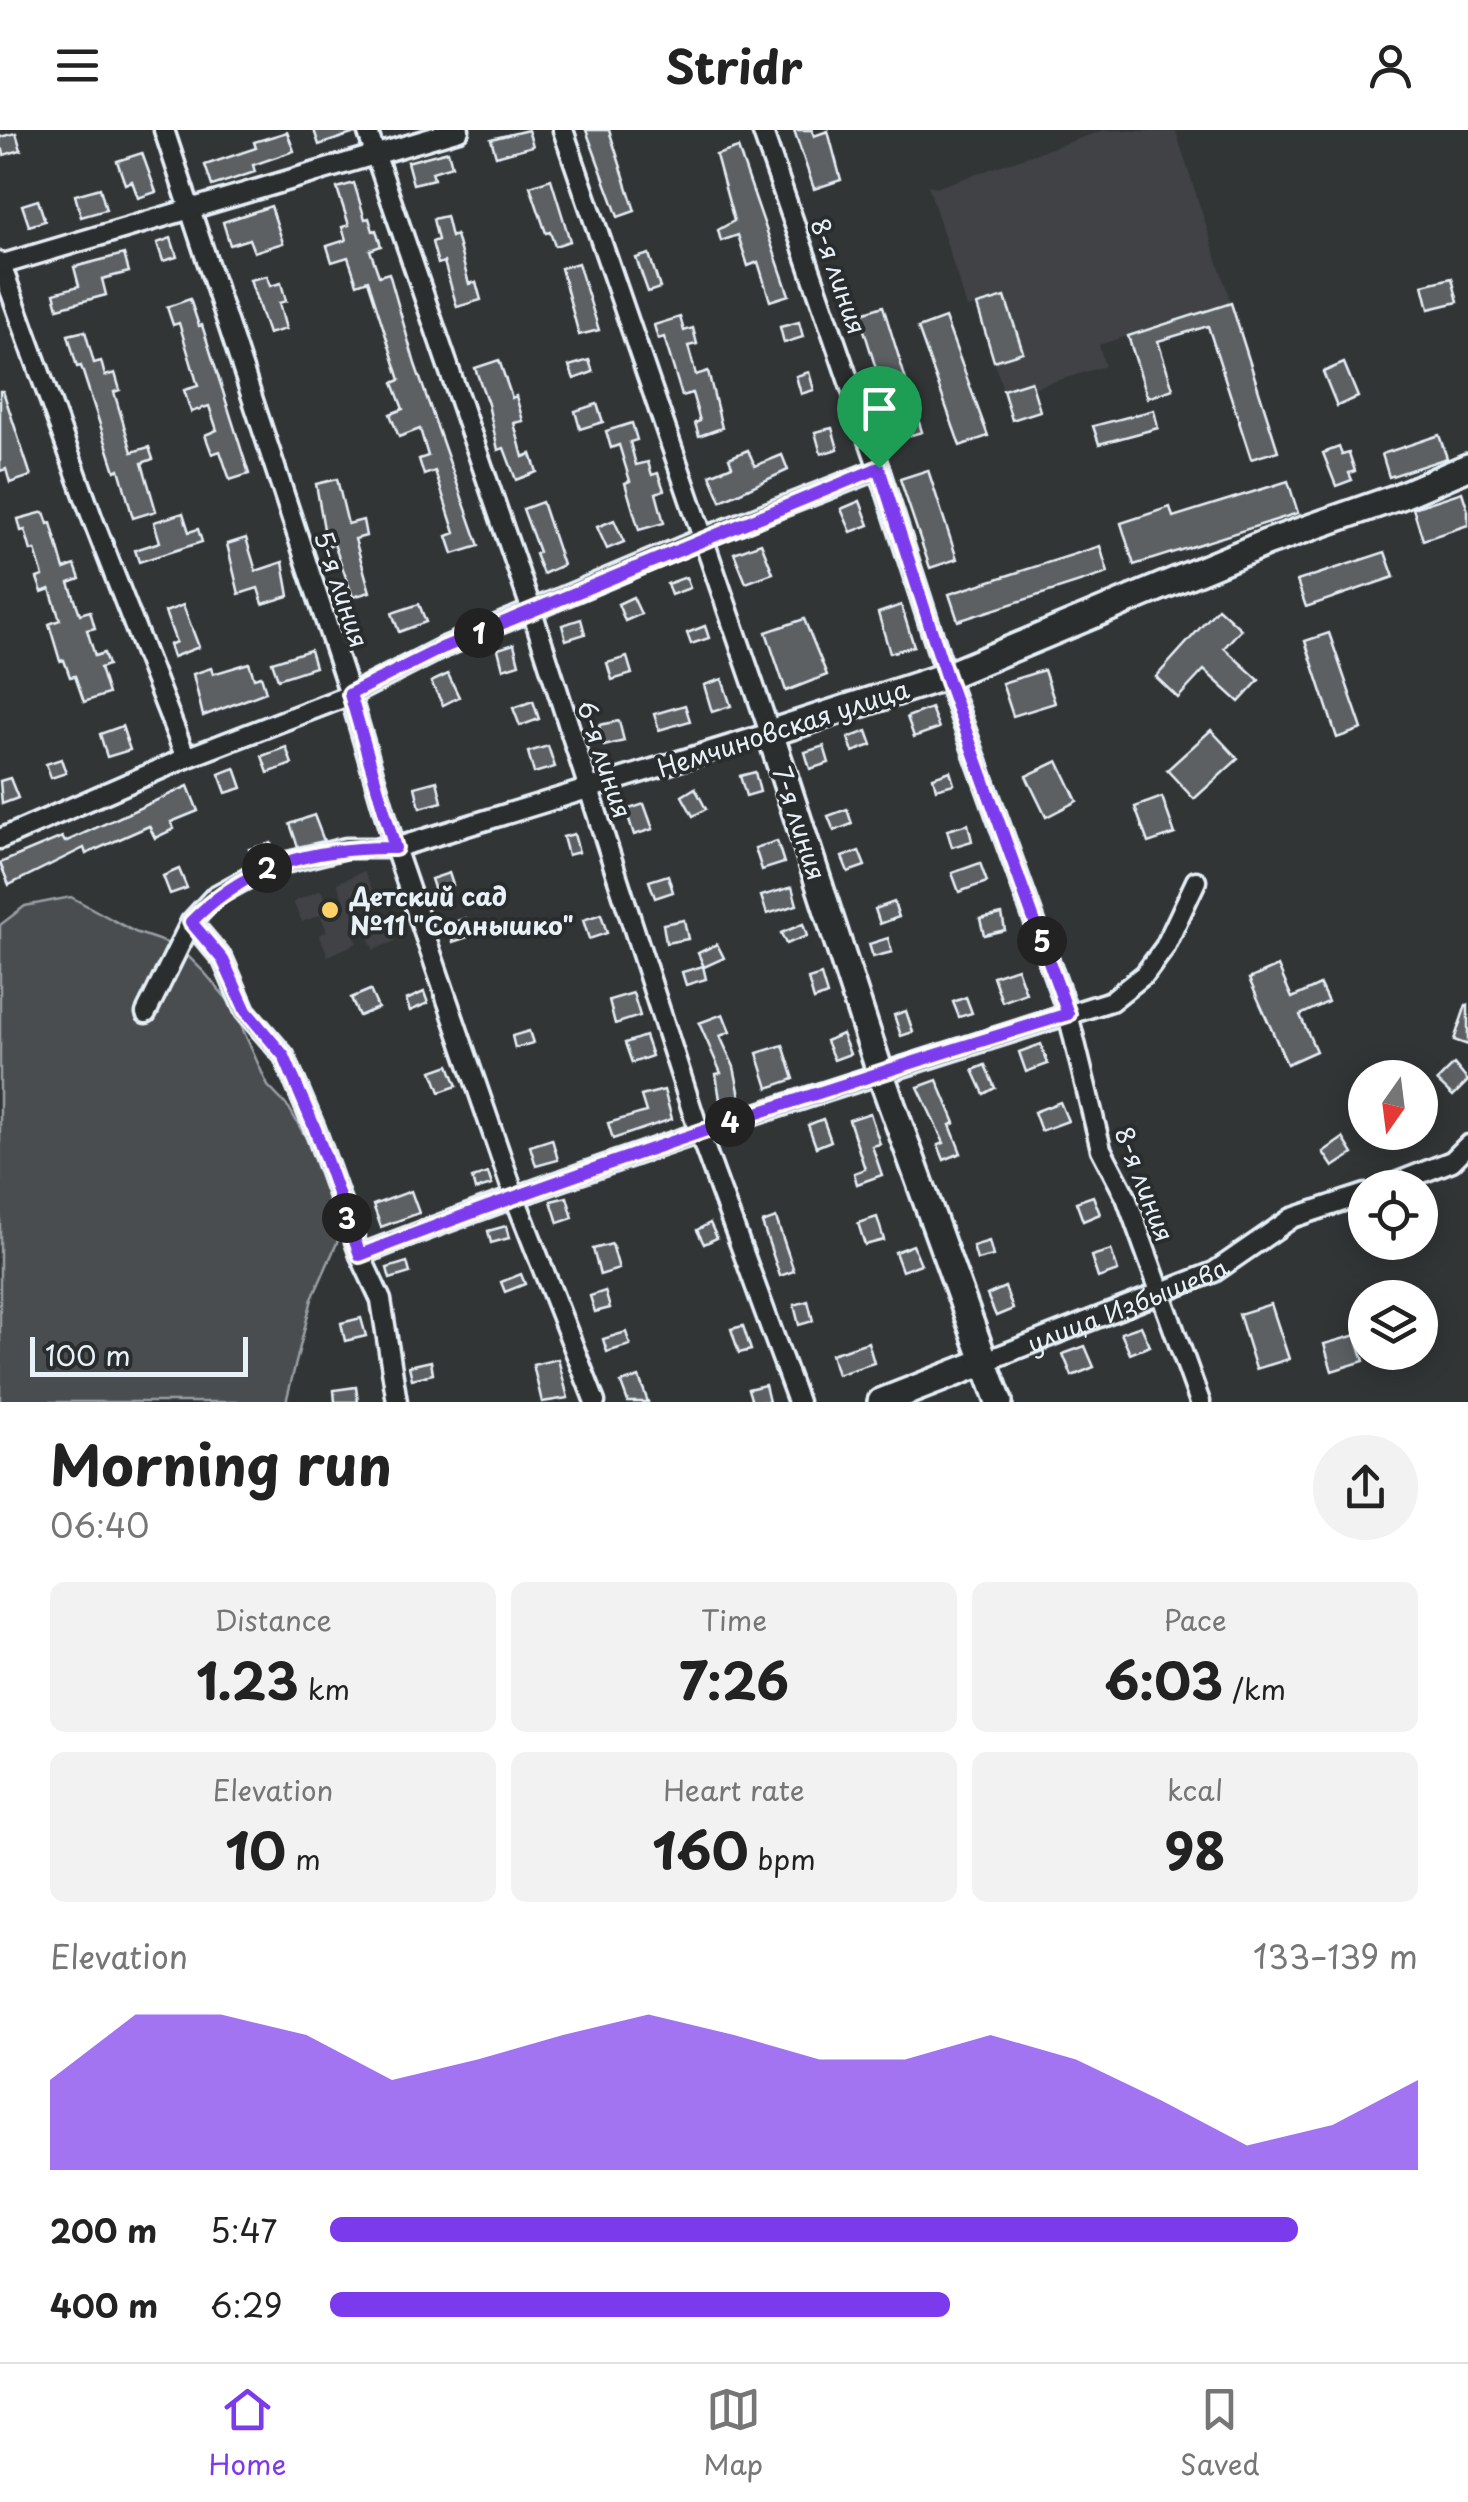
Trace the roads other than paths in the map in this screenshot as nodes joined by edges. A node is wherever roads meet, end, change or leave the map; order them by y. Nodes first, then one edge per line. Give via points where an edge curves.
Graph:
1 (164, 130) edge
2 (366, 130) edge
3 (458, 130) edge
4 (564, 130) edge
5 (762, 130) edge
6 (376, 154) junction
7 (192, 210) junction
8 (0, 264) edge
9 (879, 468) junction
10 (1468, 468) edge
11 (703, 538) junction
12 (532, 611) junction
13 (946, 676) junction
14 (350, 694) junction
15 (770, 732) junction
16 (186, 758) junction
17 (588, 789) junction
18 (0, 839) edge
19 (395, 848) junction
20 (1196, 881) dead end
21 (191, 922) junction
22 (146, 1013) dead end
23 (1068, 1014) junction
24 (880, 1072) junction
25 (700, 1132) junction
26 (1468, 1145) edge
27 (1427, 1170) edge
28 (514, 1195) junction
29 (1348, 1200) edge
30 (360, 1255) junction
31 (1159, 1294) junction
32 (986, 1361) junction
33 (396, 1402) edge
34 (595, 1402) edge
35 (798, 1402) edge
36 (881, 1402) edge
37 (1000, 1402) edge
38 (1200, 1402) edge

1 - 7 street, 5-я линия
2 - 6 street, 6-я линия
3 - 6 street
4 - 11 street, 7-я линия
5 - 9 street, 8-я линия
6 - 7 street
6 - 12 street, 6-я линия
7 - 8 street
7 - 14 street, 5-я линия
8 - 16 street
9 - 11 street
9 - 13 street, 8-я линия
10 - 13 main road, Немчиновская улица via 1266,543
11 - 12 street
11 - 15 street, 7-я линия
12 - 14 street
12 - 17 street, 6-я линия
13 - 15 main road, Немчиновская улица
13 - 23 street, 8-я линия
14 - 16 street
14 - 19 street, 5-я линия
15 - 17 street, Немчиновская улица
15 - 24 main road, 7-я линия
16 - 18 street
17 - 19 street, Немчиновская улица
17 - 25 street, 6-я линия
19 - 21 street, Немчиновская улица via 346,848 268,868 216,896
19 - 28 street, 5-я линия
20 - 23 street via 1145,974 1111,1000
21 - 22 street, Немчиновская улица
21 - 30 street via 223,960 246,1011 284,1056
23 - 24 street
23 - 31 street, 8-я линия via 1101,1149 1126,1197
24 - 25 street
24 - 32 main road, 7-я линия
25 - 28 street
25 - 35 street, 6-я линия
26 - 27 street
28 - 30 street
28 - 34 street, 5-я линия
29 - 31 street, улица Избышева via 1292,1218 1214,1272
30 - 33 street via 381,1300
31 - 32 street, улица Избышева
31 - 38 street, 8-я линия
32 - 36 main road, улица Избышева
32 - 37 main road, 7-я линия

